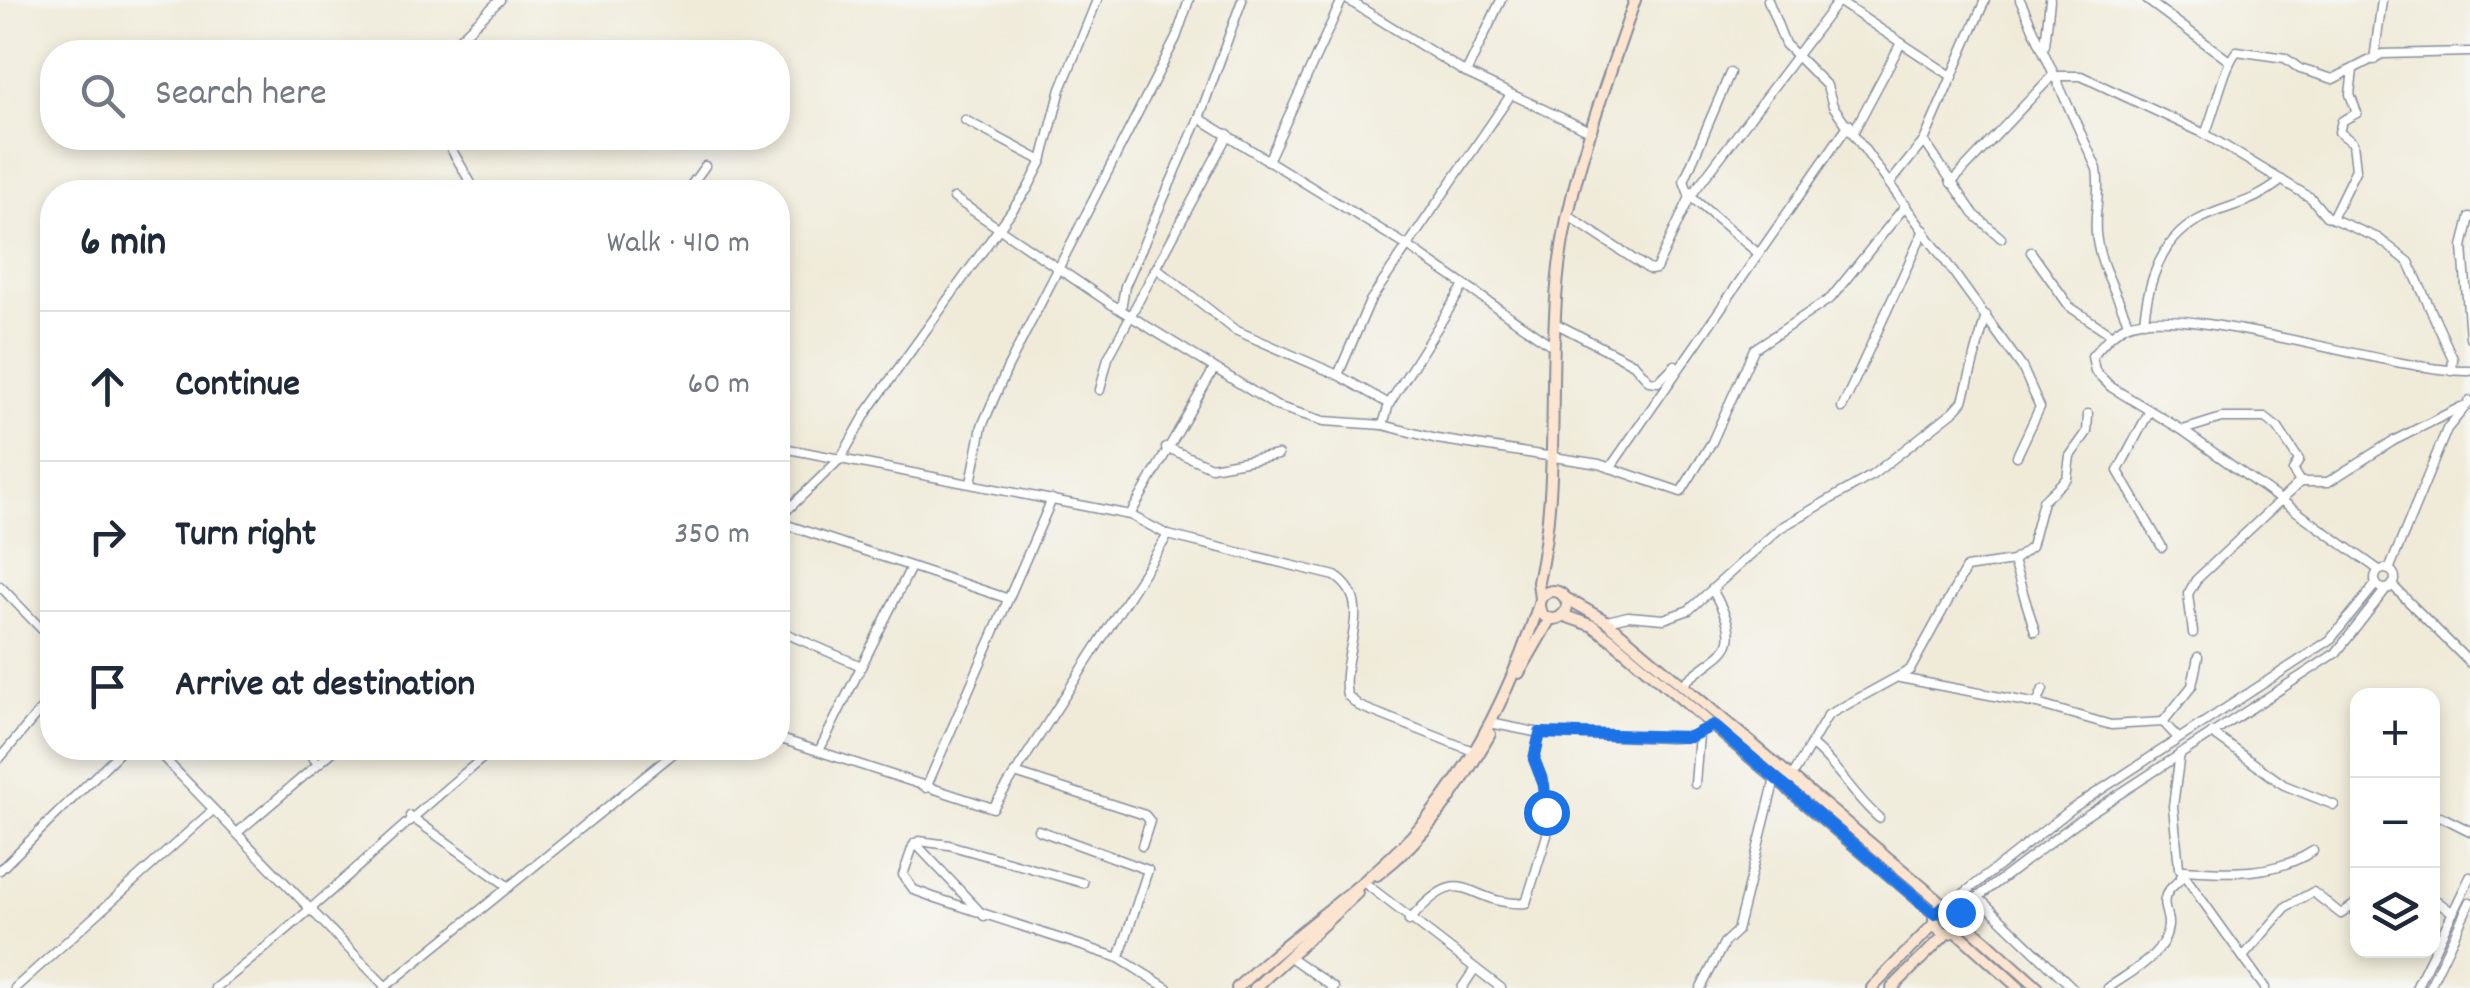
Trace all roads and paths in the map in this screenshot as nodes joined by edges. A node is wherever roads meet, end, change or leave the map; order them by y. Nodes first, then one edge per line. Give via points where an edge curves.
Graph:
1 (500, 0) edge
2 (1097, 0) edge
3 (1189, 0) edge
4 (1242, 0) edge
5 (1345, 0) edge
6 (1501, 0) edge
7 (1635, 0) edge
8 (1768, 0) edge
9 (1985, 0) edge
10 (2020, 0) edge
11 (2050, 0) edge
12 (2147, 0) edge
13 (2382, 0) edge
14 (1839, 1) edge
15 (458, 40) edge
16 (1902, 43) junction
17 (2470, 52) edge
18 (2045, 53) junction
19 (1798, 56) junction
20 (2228, 60) junction
21 (2374, 60) junction
22 (2353, 70) junction
23 (1466, 73) junction
24 (1730, 74) dead end
25 (2052, 76) junction
26 (1953, 77) junction
27 (1510, 96) junction
28 (1199, 118) junction
29 (966, 120) dead end
30 (1852, 127) junction
31 (1592, 132) junction
32 (1228, 134) junction
33 (2205, 134) junction
34 (1924, 141) junction
35 (452, 150) edge
36 (1042, 161) junction
37 (1268, 161) junction
38 (705, 166) dead end
39 (469, 180) edge
40 (695, 180) edge
41 (2282, 180) junction
42 (1891, 182) junction
43 (1951, 183) junction
44 (1691, 197) junction
45 (954, 198) dead end
46 (1906, 205) junction
47 (1570, 217) junction
48 (2470, 217) edge
49 (2332, 218) junction
50 (998, 227) junction
51 (1924, 230) junction
52 (2000, 238) dead end
53 (1408, 247) junction
54 (2031, 252) dead end
55 (1759, 254) junction
56 (1158, 269) junction
57 (1060, 271) junction
58 (1463, 287) junction
59 (1121, 310) junction
60 (1986, 315) junction
61 (1132, 317) junction
62 (2144, 321) junction
63 (1555, 322) junction
64 (2128, 324) junction
65 (2112, 335) junction
66 (2470, 338) edge
67 (1554, 347) junction
68 (1690, 351) junction
69 (1214, 368) junction
70 (2452, 371) junction
71 (2470, 371) edge
72 (1338, 376) junction
73 (1100, 390) dead end
74 (2470, 401) edge
75 (1389, 404) junction
76 (2461, 407) junction
77 (1842, 408) dead end
78 (2149, 412) junction
79 (2088, 414) dead end
80 (1383, 425) junction
81 (2182, 430) junction
82 (1166, 446) junction
83 (790, 450) edge
84 (1278, 456) dead end
85 (1554, 456) junction
86 (2018, 456) dead end
87 (841, 458) junction
88 (1610, 468) junction
89 (2300, 482) junction
90 (971, 483) junction
91 (1052, 500) junction
92 (2278, 500) junction
93 (790, 509) edge
94 (1130, 515) junction
95 (790, 525) edge
96 (1168, 535) junction
97 (2162, 547) dead end
98 (2013, 561) junction
99 (1542, 564) junction
100 (910, 569) junction
101 (2384, 570) junction
102 (2376, 584) junction
103 (0, 586) edge
104 (2389, 587) junction
105 (1713, 591) junction
106 (1559, 594) junction
107 (1006, 598) junction
108 (1539, 601) junction
109 (1556, 617) junction
110 (1606, 621) junction
111 (40, 628) edge
112 (2035, 631) dead end
113 (2193, 633) dead end
114 (790, 635) edge
115 (2198, 657) dead end
116 (2470, 662) edge
117 (859, 665) junction
118 (1898, 678) junction
119 (1682, 685) junction
120 (2044, 689) dead end
121 (2037, 704) junction
122 (40, 710) edge
123 (2163, 722) junction
124 (1495, 724) junction
125 (1713, 725) junction
126 (2212, 732) junction
127 (1540, 733) junction
128 (1698, 734) junction
129 (2178, 738) junction
130 (790, 742) edge
131 (1813, 746) junction
132 (820, 751) junction
133 (1472, 751) junction
134 (2180, 753) junction
135 (0, 758) edge
136 (112, 760) edge
137 (165, 760) edge
138 (314, 760) edge
139 (323, 760) edge
140 (480, 760) edge
141 (665, 760) edge
142 (318, 764) junction
143 (1016, 773) junction
144 (1775, 779) junction
145 (1790, 780) junction
146 (1695, 784) dead end
147 (926, 788) junction
148 (2334, 806) dead end
149 (213, 810) junction
150 (410, 816) junction
151 (2440, 816) edge
152 (1879, 818) dead end
153 (1038, 830) dead end
154 (2470, 831) edge
155 (238, 832) junction
156 (915, 843) junction
157 (1142, 846) dead end
158 (2313, 851) dead end
159 (0, 870) edge
160 (2184, 870) junction
161 (2470, 877) edge
162 (1084, 883) dead end
163 (1366, 884) junction
164 (509, 887) junction
165 (1978, 897) junction
166 (2470, 902) edge
167 (2440, 903) edge
168 (2350, 908) edge
169 (310, 911) junction
170 (1941, 912) junction
171 (2452, 913) junction
172 (986, 918) junction
173 (1409, 920) junction
174 (1957, 925) junction
175 (1290, 957) junction
176 (2244, 957) junction
177 (1120, 958) junction
178 (1474, 970) junction
179 (224, 981) junction
180 (15, 988) edge
181 (215, 988) edge
182 (232, 988) edge
183 (385, 988) edge
184 (1167, 988) edge
185 (1237, 988) edge
186 (1256, 988) edge
187 (1334, 988) edge
188 (1462, 988) edge
189 (1501, 988) edge
190 (1700, 988) edge
191 (1872, 988) edge
192 (1892, 988) edge
193 (2019, 988) edge
194 (2038, 988) edge
195 (2073, 988) edge
196 (2108, 988) edge
197 (2265, 988) edge
198 (2416, 988) edge
199 (2429, 988) edge

1 - 15 street
2 - 36 street via 1061,88
3 - 57 street
4 - 28 street
5 - 23 street
5 - 37 street
6 - 23 street
7 - 31 main road
8 - 19 street via 1785,44
9 - 26 street
10 - 18 street
11 - 18 street
12 - 20 street
13 - 21 street
14 - 16 street
14 - 19 street
16 - 26 street
16 - 30 street
17 - 21 street via 2404,52
18 - 25 street
19 - 30 street
19 - 44 street
20 - 22 street via 2237,51 2285,58 2332,79
20 - 33 street
21 - 22 street
22 - 49 street via 2350,94 2358,113 2342,121 2339,132 2353,143 2356,169
23 - 27 street
24 - 44 street via 1684,181
25 - 33 street via 2081,76
25 - 43 street
25 - 64 street via 2097,169 2102,266
26 - 34 street
27 - 31 street
27 - 53 street
28 - 32 street
28 - 59 street via 1134,264
29 - 36 street
30 - 42 street
30 - 55 street
31 - 47 main road
32 - 37 street
32 - 56 street
33 - 41 street
34 - 42 street
34 - 43 street
35 - 39 street
36 - 50 street
37 - 53 street
38 - 40 street
41 - 49 street
41 - 62 street via 2258,200 2198,220 2180,235 2148,288
42 - 46 street
43 - 52 street
44 - 47 street via 1656,270
44 - 55 street
45 - 50 street
46 - 51 street
46 - 88 street via 1830,298 1754,349 1681,492
47 - 63 main road
48 - 66 street via 2463,246
49 - 70 street via 2366,230 2408,262
50 - 57 street
50 - 87 street via 866,412
51 - 60 street
51 - 77 street
53 - 58 street
53 - 72 street via 1370,301
54 - 65 street via 2070,306
55 - 68 street
56 - 61 street
56 - 72 street via 1236,330
57 - 59 street
57 - 90 street via 982,426
58 - 67 street
58 - 75 street
59 - 61 street
60 - 86 street via 2022,367 2040,408
60 - 105 street via 1960,407 1872,476 1780,528
61 - 69 street
61 - 73 street via 1108,358
62 - 64 street
62 - 70 street via 2196,323
63 - 67 main road
63 - 68 street via 1634,364 1650,381 1658,382
64 - 65 street
65 - 78 street via 2091,363 2111,387
67 - 85 main road
68 - 88 street
69 - 80 street via 1276,406 1324,422
69 - 82 street
70 - 71 street
72 - 75 street
74 - 76 street
75 - 80 street
76 - 89 street via 2328,482
76 - 101 street
78 - 81 street
78 - 97 street via 2118,471
79 - 98 street via 2067,478 2043,500 2036,538
80 - 85 street
81 - 89 street via 2222,418 2265,418 2295,452 2293,472
81 - 92 street
82 - 84 street via 1211,467
82 - 94 street
83 - 87 street
85 - 88 street
85 - 99 main road
87 - 90 street
87 - 93 street
89 - 92 street
90 - 91 street
91 - 94 street
91 - 107 street
92 - 101 street
92 - 113 street via 2196,580 2188,594
94 - 96 street
95 - 100 street
96 - 133 street via 1340,579 1356,604 1347,696
96 - 143 street
98 - 112 street
98 - 118 street via 1966,568 1910,670
99 - 106 main road
99 - 108 main road
100 - 107 street
100 - 117 street
101 - 102 street
101 - 104 street
102 - 104 street
102 - 129 street via 2330,640
103 - 111 street
104 - 116 street
104 - 126 street via 2336,653
105 - 110 street via 1664,619
105 - 119 street via 1726,613 1728,648
106 - 108 main road
106 - 109 main road
106 - 110 main road
107 - 147 street
108 - 109 main road via 1542,614
108 - 133 main road via 1516,666
109 - 124 main road
109 - 125 main road via 1593,626 1614,640
110 - 119 main road
114 - 117 street
115 - 123 street via 2192,686
117 - 132 street
118 - 121 street
118 - 131 street via 1828,715
119 - 145 main road
120 - 121 street
121 - 123 street via 2111,725
122 - 135 street
123 - 129 street
124 - 127 street
124 - 163 main road via 1457,792 1413,846
125 - 128 street
125 - 144 main road
126 - 134 street
126 - 148 street via 2284,785
127 - 128 street
127 - 173 street via 1534,759 1544,785 1547,835 1526,903 1452,886 1435,892
128 - 146 street
129 - 170 street via 2073,808
130 - 132 street
131 - 145 street
131 - 152 street
132 - 147 street
133 - 185 main road via 1409,839
134 - 160 street via 2173,806 2178,868
134 - 165 street
136 - 159 street
137 - 149 street
138 - 142 street
139 - 142 street
140 - 150 street
141 - 164 street
142 - 155 street
143 - 147 street via 993,808
143 - 157 street via 1145,815 1150,821
144 - 170 main road
144 - 190 street via 1737,932
145 - 170 main road
149 - 155 street
149 - 180 street
150 - 164 street
150 - 169 street
151 - 154 street
153 - 177 street via 1149,872
155 - 169 street
156 - 162 street via 949,845
156 - 172 street
156 - 172 street via 905,882
158 - 160 street via 2293,864 2253,870
160 - 176 street
160 - 196 street via 2163,907 2169,923 2164,939
161 - 171 street
163 - 173 street
163 - 175 main road
164 - 183 street
165 - 174 street
165 - 195 street
166 - 199 street
167 - 171 street
168 - 176 street via 2341,914 2313,892 2287,906
169 - 179 street
169 - 183 street
170 - 174 main road
170 - 174 main road
170 - 191 main road
171 - 198 street
172 - 177 street
173 - 178 street
174 - 192 main road
174 - 193 main road
174 - 194 main road
175 - 186 main road
175 - 187 street
176 - 197 street
177 - 184 street
178 - 188 street
178 - 189 street
179 - 181 street
179 - 182 street

